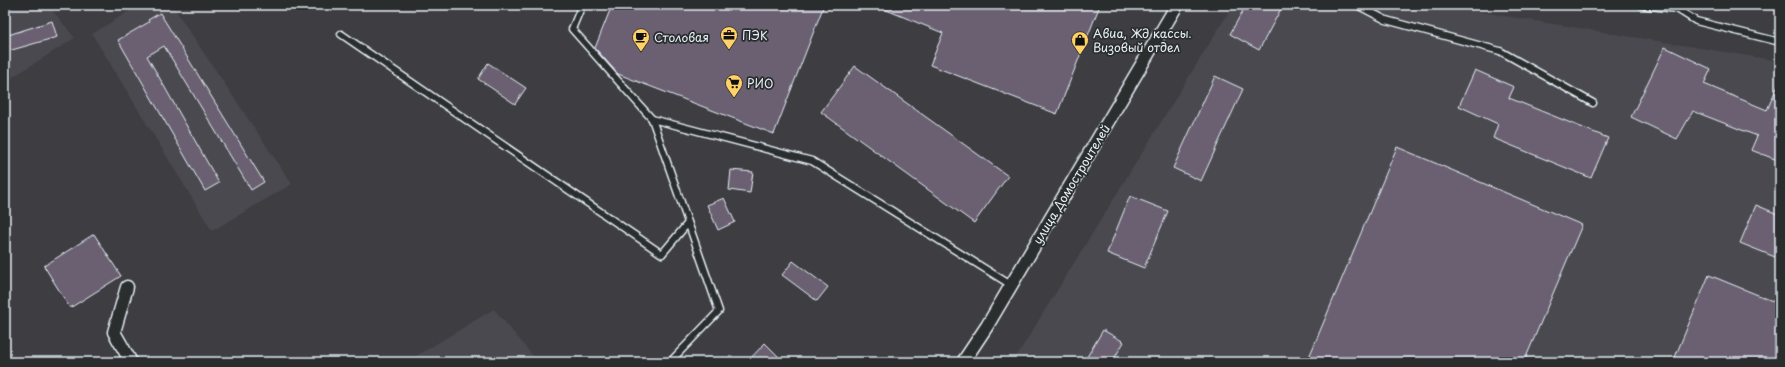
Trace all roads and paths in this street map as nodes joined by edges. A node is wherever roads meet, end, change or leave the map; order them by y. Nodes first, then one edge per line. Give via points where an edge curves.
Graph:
1 (582, 5) edge
2 (1177, 5) edge
3 (1357, 5) edge
4 (1641, 5) edge
5 (1676, 7) edge
6 (341, 34) dead end
7 (1780, 42) edge
8 (1593, 103) dead end
9 (652, 119) junction
10 (688, 223) junction
11 (1011, 285) junction
12 (127, 287) dead end
13 (131, 362) edge
14 (670, 362) edge
15 (963, 362) edge

1 - 9 lane via 572,29
2 - 11 street, улица Домостроителей
3 - 8 lane via 1386,20 1500,51
4 - 5 lane
5 - 7 lane via 1696,21
6 - 10 lane via 662,254
9 - 10 lane
9 - 11 lane via 812,161
10 - 14 lane via 719,310
11 - 15 street, улица Домостроителей
12 - 13 street via 114,332

